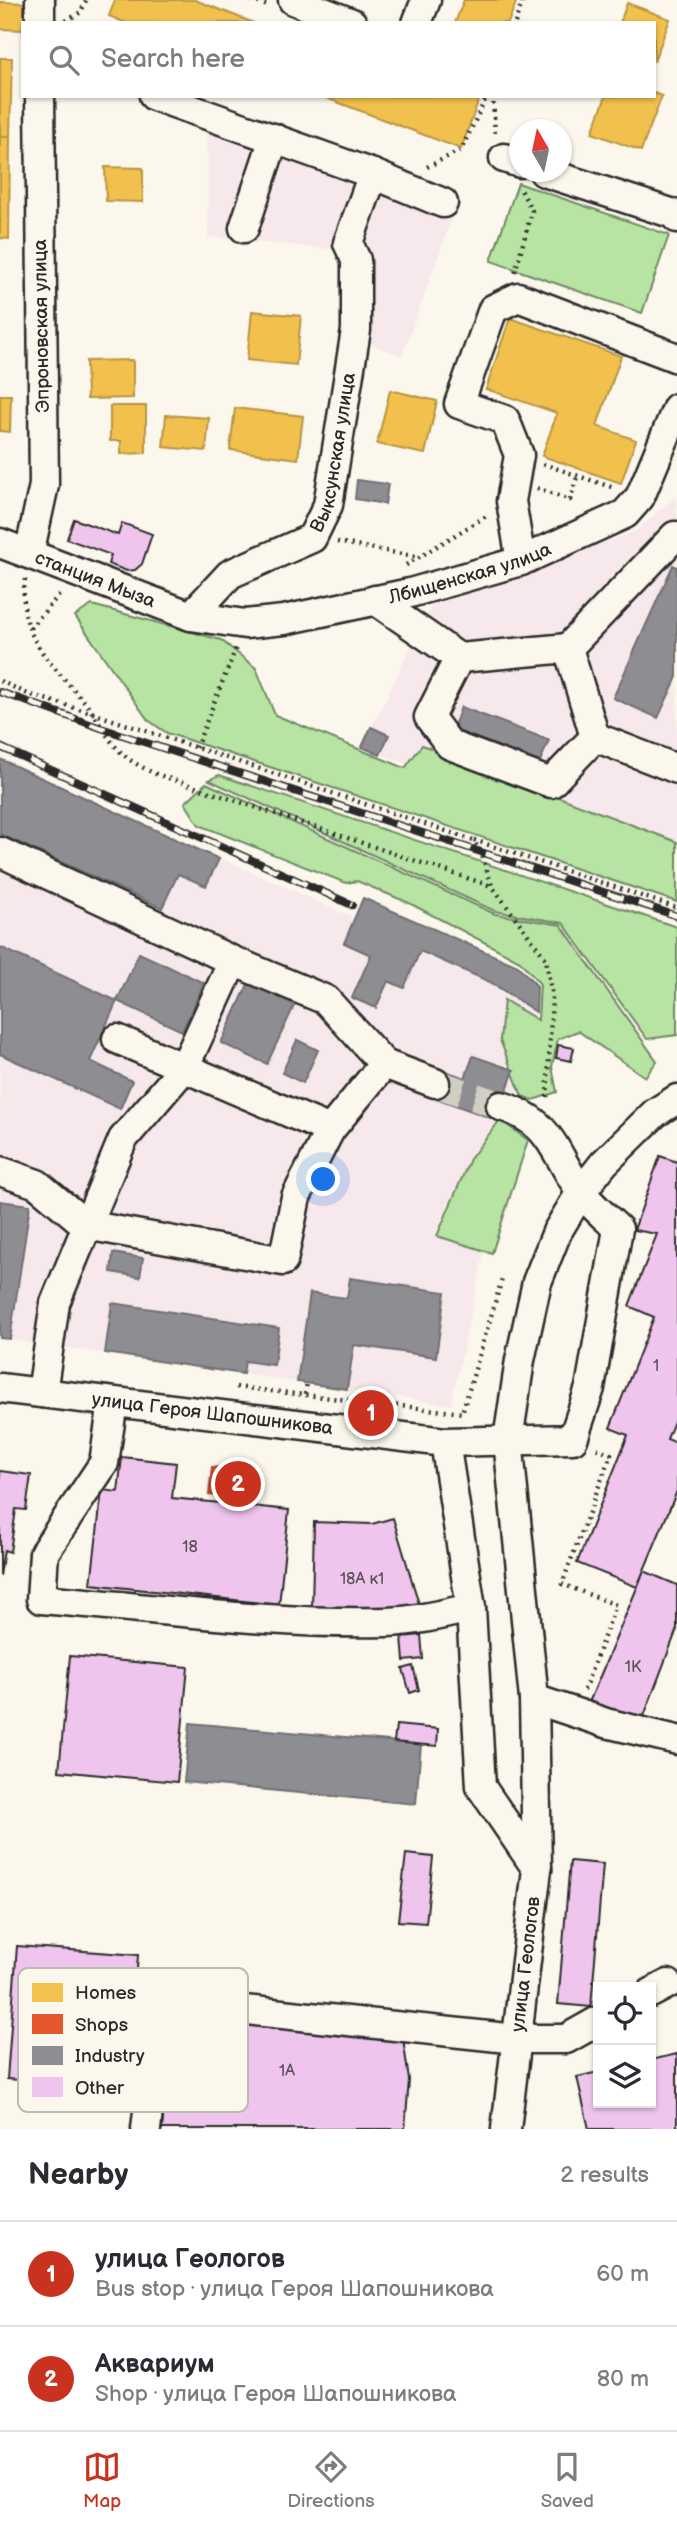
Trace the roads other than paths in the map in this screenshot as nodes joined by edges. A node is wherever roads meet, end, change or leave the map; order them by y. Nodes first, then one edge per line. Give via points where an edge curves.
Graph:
1 (40, 0) edge
2 (293, 0) edge
3 (426, 0) edge
4 (40, 21) edge
5 (347, 21) edge
6 (418, 21) edge
7 (40, 98) edge
8 (160, 98) edge
9 (274, 138) junction
10 (384, 178) junction
11 (572, 181) edge
12 (443, 203) dead end
13 (677, 218) edge
14 (244, 228) dead end
15 (677, 358) edge
16 (675, 423) edge
17 (677, 536) edge
18 (0, 543) edge
19 (29, 554) junction
20 (521, 561) junction
21 (375, 600) junction
22 (191, 616) junction
23 (568, 648) junction
24 (458, 658) junction
25 (595, 737) junction
26 (677, 769) edge
27 (0, 852) edge
28 (233, 961) junction
29 (117, 1039) dead end
30 (384, 1064) junction
31 (184, 1068) junction
32 (435, 1083) tunnel mouth
33 (677, 1099) edge
34 (501, 1106) tunnel mouth
35 (330, 1130) junction
36 (0, 1171) edge
37 (581, 1192) junction
38 (86, 1225) junction
39 (0, 1388) edge
40 (42, 1393) junction
41 (113, 1402) junction
42 (508, 1440) junction
43 (445, 1442) junction
44 (471, 1608) junction
45 (534, 1699) junction
46 (677, 1741) edge
47 (537, 1869) junction
48 (248, 2010) edge
49 (593, 2024) edge
50 (517, 2039) junction
51 (506, 2129) edge

1 - 4 street
2 - 5 street
3 - 6 street
7 - 19 street, Эпроновская улица via 44,485
8 - 9 street
9 - 10 street
9 - 14 street
10 - 12 street
10 - 22 street, Выксунская улица via 348,243 356,260 356,330 328,505 312,537 230,574
11 - 13 street
15 - 20 street via 517,297 494,309 459,404 505,420
16 - 20 street, Лбищенская улица via 640,497 625,514
17 - 23 street
18 - 19 street, станция Мыза
19 - 22 street, станция Мыза
20 - 21 street, Лбищенская улица
21 - 22 street, Лбищенская улица via 245,624
21 - 24 street
23 - 24 street
23 - 25 street
24 - 25 street via 429,717 450,745 551,783
25 - 26 street
27 - 28 street
28 - 30 street via 326,1000
28 - 31 street
29 - 31 street
30 - 32 street
30 - 35 street
31 - 35 street
31 - 38 street via 123,1139
33 - 37 street, улица Геологов via 655,1113
34 - 37 street via 515,1110 546,1132
35 - 38 street via 296,1197 283,1261
36 - 38 street via 37,1184
37 - 42 street, улица Геологов via 557,1231 537,1282
37 - 42 street, улица Героя Шапошникова via 618,1229 590,1388 573,1439
38 - 40 street via 55,1303
39 - 40 street, улица Героя Шапошникова
40 - 41 street, улица Героя Шапошникова
41 - 43 street, улица Героя Шапошникова
41 - 44 street via 104,1464 44,1553 41,1599 292,1620 388,1622
42 - 43 street, улица Героя Шапошникова
42 - 45 street, улица Геологов
43 - 44 street
44 - 47 street via 481,1787
45 - 46 street
45 - 47 street, улица Геологов
47 - 50 street, улица Геологов
48 - 50 street
49 - 50 street via 566,2039
50 - 51 street, улица Геологов

